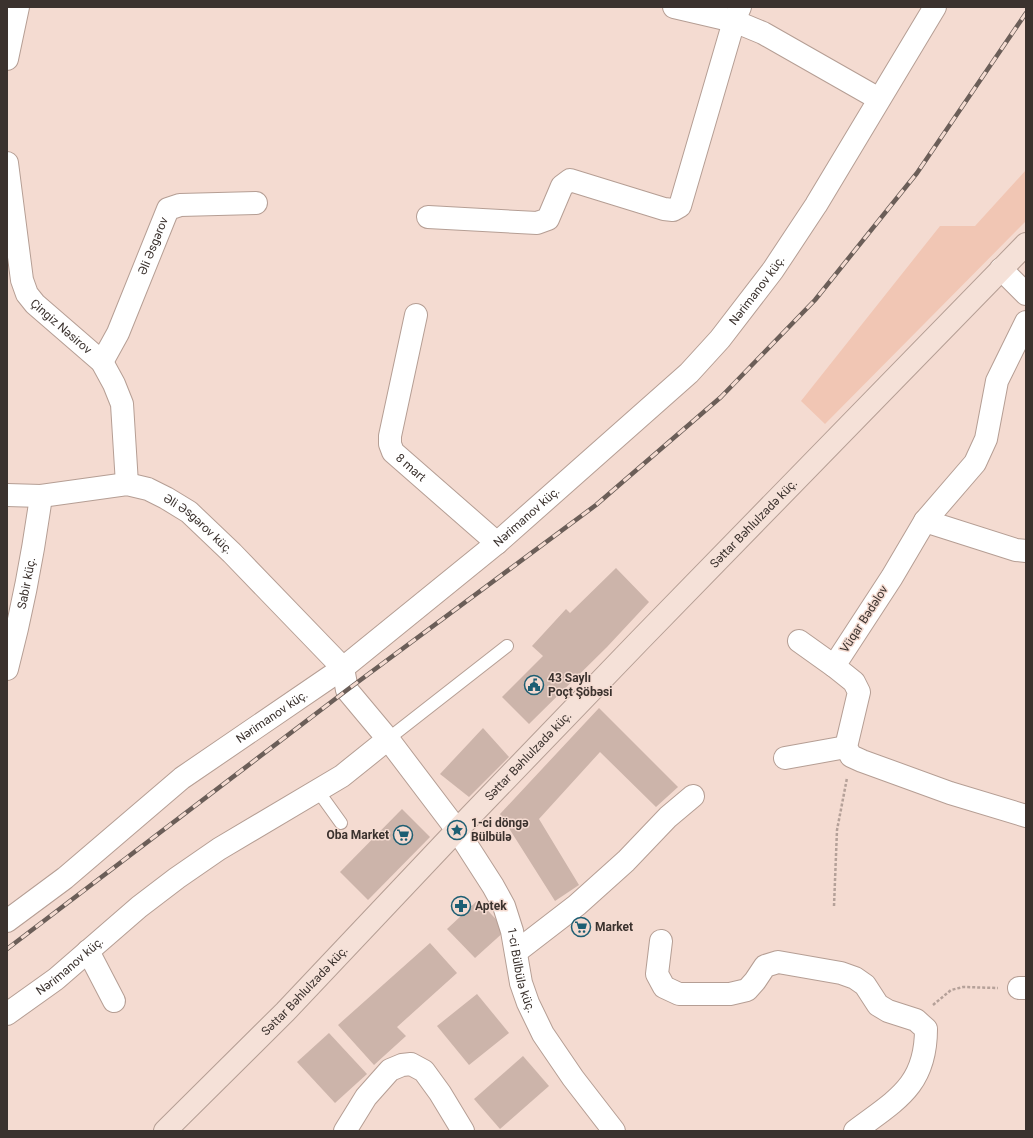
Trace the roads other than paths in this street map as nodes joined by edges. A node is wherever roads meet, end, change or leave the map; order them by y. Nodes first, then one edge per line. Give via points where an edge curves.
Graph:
1 (18, 7) edge
2 (674, 7) edge
3 (935, 7) edge
4 (737, 14) edge
5 (7, 59) edge
6 (879, 100) junction
7 (7, 164) edge
8 (256, 203) dead end
9 (428, 217) dead end
10 (1026, 244) edge
11 (1002, 269) junction
12 (1026, 294) edge
13 (416, 315) dead end
14 (1026, 322) edge
15 (102, 362) junction
16 (127, 484) junction
17 (7, 495) edge
18 (41, 496) junction
19 (925, 522) junction
20 (497, 543) junction
21 (1026, 550) edge
22 (799, 641) dead end
23 (507, 646) dead end
24 (834, 666) junction
25 (343, 668) junction
26 (7, 670) edge
27 (388, 739) junction
28 (849, 751) junction
29 (785, 758) dead end
30 (318, 791) junction
31 (693, 796) dead end
32 (1026, 816) edge
33 (342, 823) dead end
34 (457, 830) junction
35 (7, 921) edge
36 (661, 941) dead end
37 (88, 951) junction
38 (516, 952) junction
39 (114, 1001) dead end
40 (7, 1014) edge
41 (165, 1131) edge
42 (345, 1131) edge
43 (463, 1131) edge
44 (614, 1131) edge
45 (855, 1131) edge

1 - 5 street
2 - 4 street
3 - 6 street, Nərimanov küç.
4 - 6 street via 763,33
4 - 9 street via 680,206 673,210 570,180 562,186 548,219 537,223
6 - 20 street, Nərimanov küç. via 816,205 773,270 720,339 689,373
7 - 15 street, Çingiz Nəsirov via 22,280 27,294 35,304
8 - 15 street, Əli Əsgərov via 180,204 168,209 118,332
10 - 11 main road, Səttar Bəhlulzadə küç.
11 - 12 street
11 - 34 main road, Səttar Bəhlulzadə küç.
13 - 20 street, 8 mart via 390,444 393,452
14 - 19 street, Vüqar Bədəlov via 997,381 986,439 975,463
15 - 16 street, Çingiz Nəsirov via 122,404
16 - 18 street, Əli Əsgərov küç.
16 - 25 street, Əli Əsgərov küç. via 148,489 189,512
17 - 18 street, Əli Əsgərov küç.
18 - 26 street, Sabir küç. via 20,618
19 - 21 street via 1016,550
19 - 24 street, Vüqar Bədəlov
20 - 25 street, Nərimanov küç.
22 - 24 street
23 - 27 lane
24 - 28 street, Vüqar Bədəlov via 854,682 859,692
25 - 27 street, 1-ci Bülbülə küç. via 348,690
25 - 35 street, Nərimanov küç. via 182,778 65,878
27 - 30 street, Nərimanov küç. via 342,776
27 - 34 street, 1-ci Bülbülə küç.
28 - 29 street
28 - 32 street via 862,761 950,793
30 - 33 lane
30 - 37 street, Nərimanov küç. via 219,849 177,878
31 - 38 street via 577,905
34 - 38 street, 1-ci Bülbülə küç. via 494,886 504,906
34 - 41 main road, Səttar Bəhlulzadə küç. via 285,1012
36 - 45 street via 657,974 664,988 679,994 730,994 747,990 765,966 778,962 841,973 855,978 865,985 878,1005 916,1020 926,1029 926,1045 918,1072 909,1087 899,1098
37 - 39 street
37 - 40 street, Nərimanov küç.
38 - 44 street, 1-ci Bülbülə küç. via 528,1003 543,1034
42 - 43 street via 366,1097 390,1070 411,1064 424,1071

